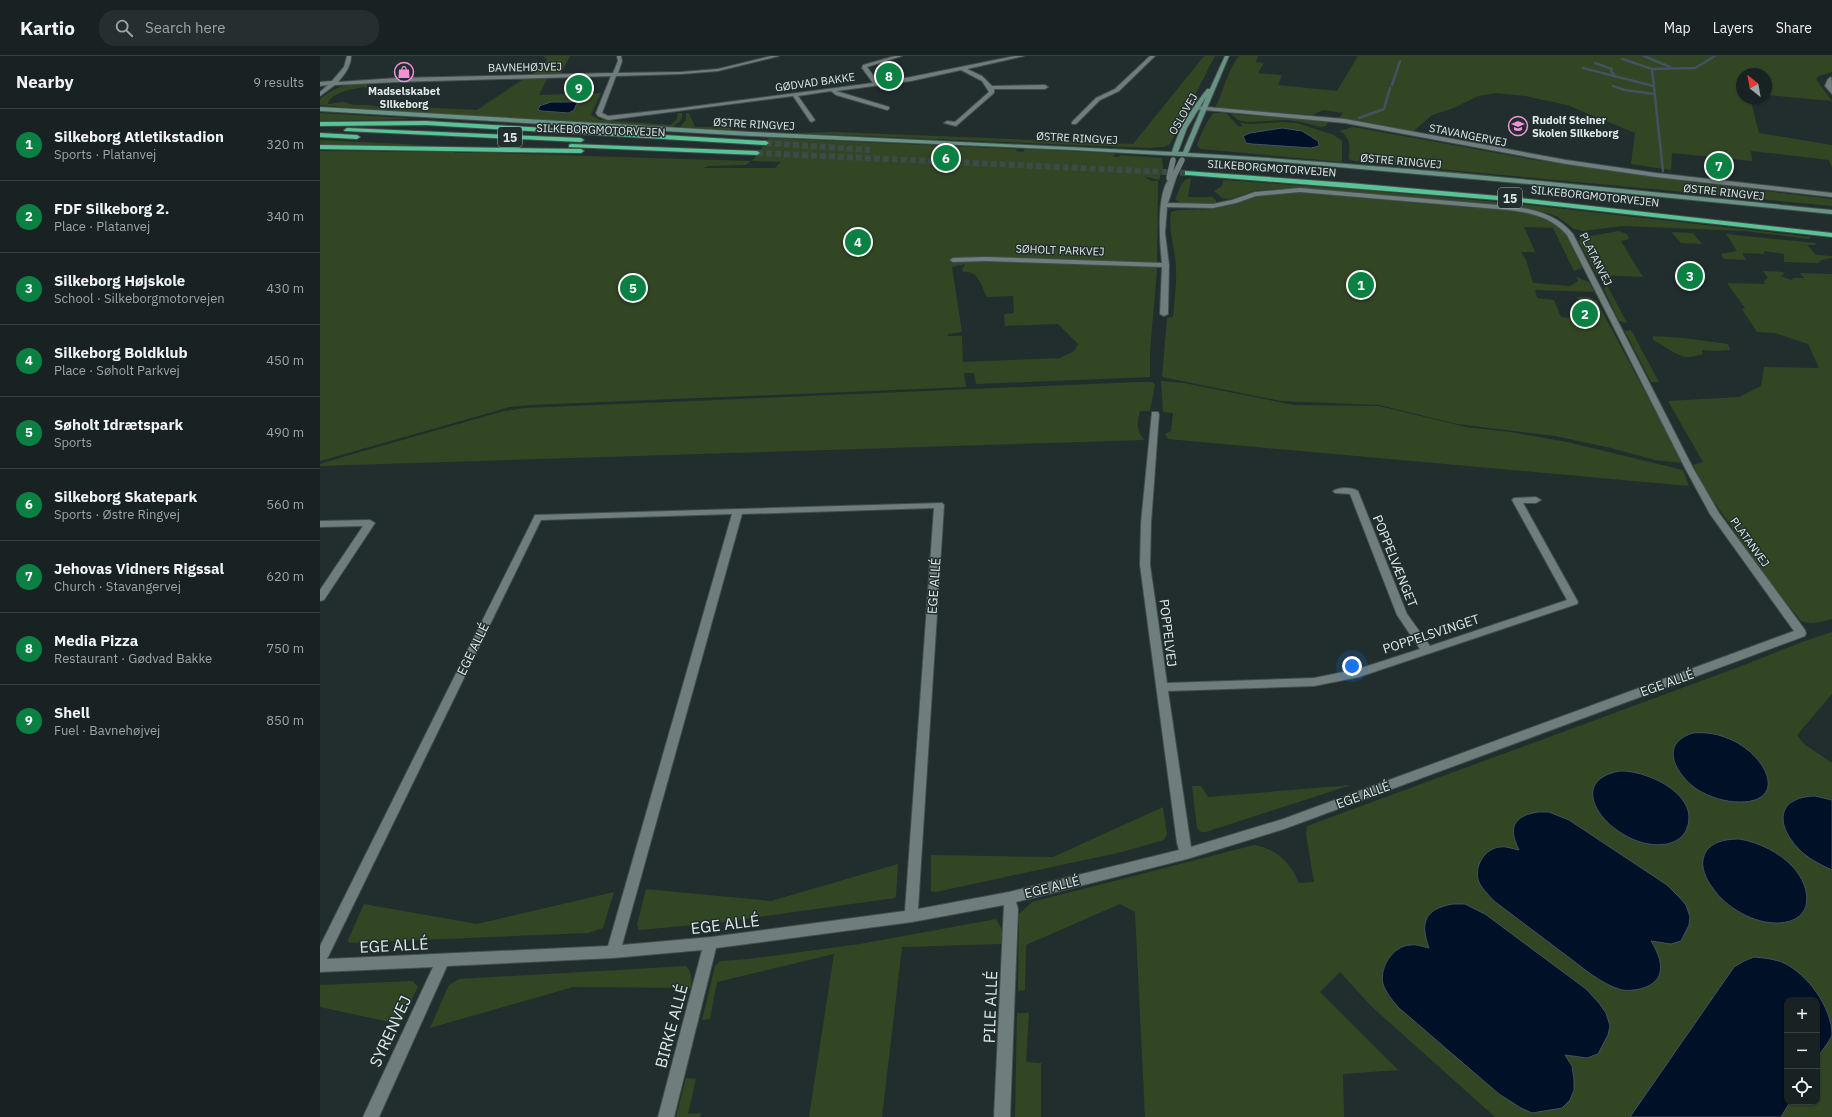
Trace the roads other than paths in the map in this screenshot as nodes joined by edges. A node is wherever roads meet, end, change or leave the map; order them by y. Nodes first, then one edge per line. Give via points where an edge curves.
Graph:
1 (349, 56) edge
2 (619, 56) edge
3 (757, 56) edge
4 (777, 56) edge
5 (900, 56) edge
6 (1022, 56) edge
7 (1153, 56) edge
8 (1226, 56) edge
9 (764, 59) junction
10 (963, 69) junction
11 (614, 75) junction
12 (1831, 79) edge
13 (333, 83) junction
14 (320, 84) edge
15 (877, 84) junction
16 (1046, 87) dead end
17 (1212, 87) junction
18 (991, 88) junction
19 (832, 90) junction
20 (1832, 92) edge
21 (320, 94) edge
22 (795, 95) junction
23 (887, 108) dead end
24 (1196, 108) junction
25 (320, 109) edge
26 (1204, 109) junction
27 (812, 120) dead end
28 (947, 123) dead end
29 (1074, 123) dead end
30 (320, 124) edge
31 (320, 129) edge
32 (320, 135) edge
33 (320, 147) edge
34 (1185, 154) junction
35 (1174, 156) junction
36 (1171, 178) junction
37 (1832, 195) edge
38 (1164, 205) junction
39 (1832, 212) edge
40 (1832, 227) edge
41 (1832, 234) edge
42 (953, 260) dead end
43 (1166, 265) junction
44 (1164, 314) dead end
45 (1155, 414) dead end
46 (1338, 491) dead end
47 (1536, 500) dead end
48 (738, 511) junction
49 (320, 524) edge
50 (320, 598) edge
51 (1801, 633) joint
52 (1427, 650) junction
53 (1161, 687) junction
54 (1187, 854) junction
55 (1009, 898) junction
56 (912, 916) junction
57 (711, 943) junction
58 (613, 952) junction
59 (320, 960) edge
60 (443, 960) junction
61 (320, 966) edge
62 (371, 1117) edge
63 (666, 1117) edge
64 (1002, 1117) edge

1 - 13 street via 348,66
2 - 11 street via 620,61
3 - 9 street
4 - 9 street, BAVNEHØJVEJ
5 - 15 street via 865,66
6 - 10 street, GØDVAD BAKKE
7 - 29 street via 1117,90 1098,99
8 - 17 main road, OSLOVEJ
9 - 11 street, BAVNEHØJVEJ via 698,72
10 - 15 street, GØDVAD BAKKE
10 - 18 street via 984,80
11 - 13 street, BAVNEHØJVEJ
11 - 22 street, GØDVAD BAKKE via 599,113 608,118
12 - 20 street via 1828,86
13 - 14 street, BAVNEHØJVEJ
13 - 21 street
15 - 19 street, GØDVAD BAKKE
16 - 18 street
17 - 24 main road, OSLOVEJ
17 - 26 main road, OSLOVEJ
18 - 28 street via 992,92 956,124
19 - 22 street, GØDVAD BAKKE
19 - 23 street
22 - 27 street
24 - 26 street, STAVANGERVEJ
24 - 35 main road, OSLOVEJ via 1176,146
25 - 35 main road, ØSTRE RINGVEJ
26 - 34 main road, OSLOVEJ
26 - 37 street, STAVANGERVEJ via 1345,121 1566,162
30 - 31 highway, SILKEBORGMOTORVEJEN / 15 via 426,123 764,145
32 - 33 highway, SILKEBORGMOTORVEJEN / 15 via 756,155
34 - 35 main road, ØSTRE RINGVEJ
34 - 36 street, bridge
34 - 39 main road, ØSTRE RINGVEJ via 1272,159
35 - 36 street, bridge
36 - 38 street
38 - 43 street via 1162,233
38 - 51 street, PLATANVEJ via 1213,206 1255,194 1300,190 1509,208 1540,214 1557,221 1570,234 1715,514
40 - 41 highway, SILKEBORGMOTORVEJEN / 15 via 1546,195 1368,179 1189,170 1510,198
42 - 43 street, SØHOLT PARKVEJ
43 - 44 street
45 - 53 street, POPPELVEJ via 1145,565
46 - 52 street, POPPELVÆNGET via 1353,491 1402,615
47 - 52 street, POPPELSVINGET via 1517,500 1573,602
48 - 56 street, EGE ALLÉ via 939,505
48 - 58 street
48 - 59 street, EGE ALLÉ via 538,517
49 - 50 street via 370,523
51 - 54 street, EGE ALLÉ via 1284,824
52 - 53 street, POPPELSVINGET via 1359,673 1314,682
53 - 54 street, POPPELVEJ via 1183,843
54 - 55 street, EGE ALLÉ
55 - 56 street, EGE ALLÉ
55 - 64 street, PILE ALLÉ via 1011,909
56 - 57 street, EGE ALLÉ
57 - 58 street, EGE ALLÉ
57 - 63 street, BIRKE ALLÉ
58 - 60 street, EGE ALLÉ
60 - 61 street, EGE ALLÉ
60 - 62 street, SYRENVEJ

